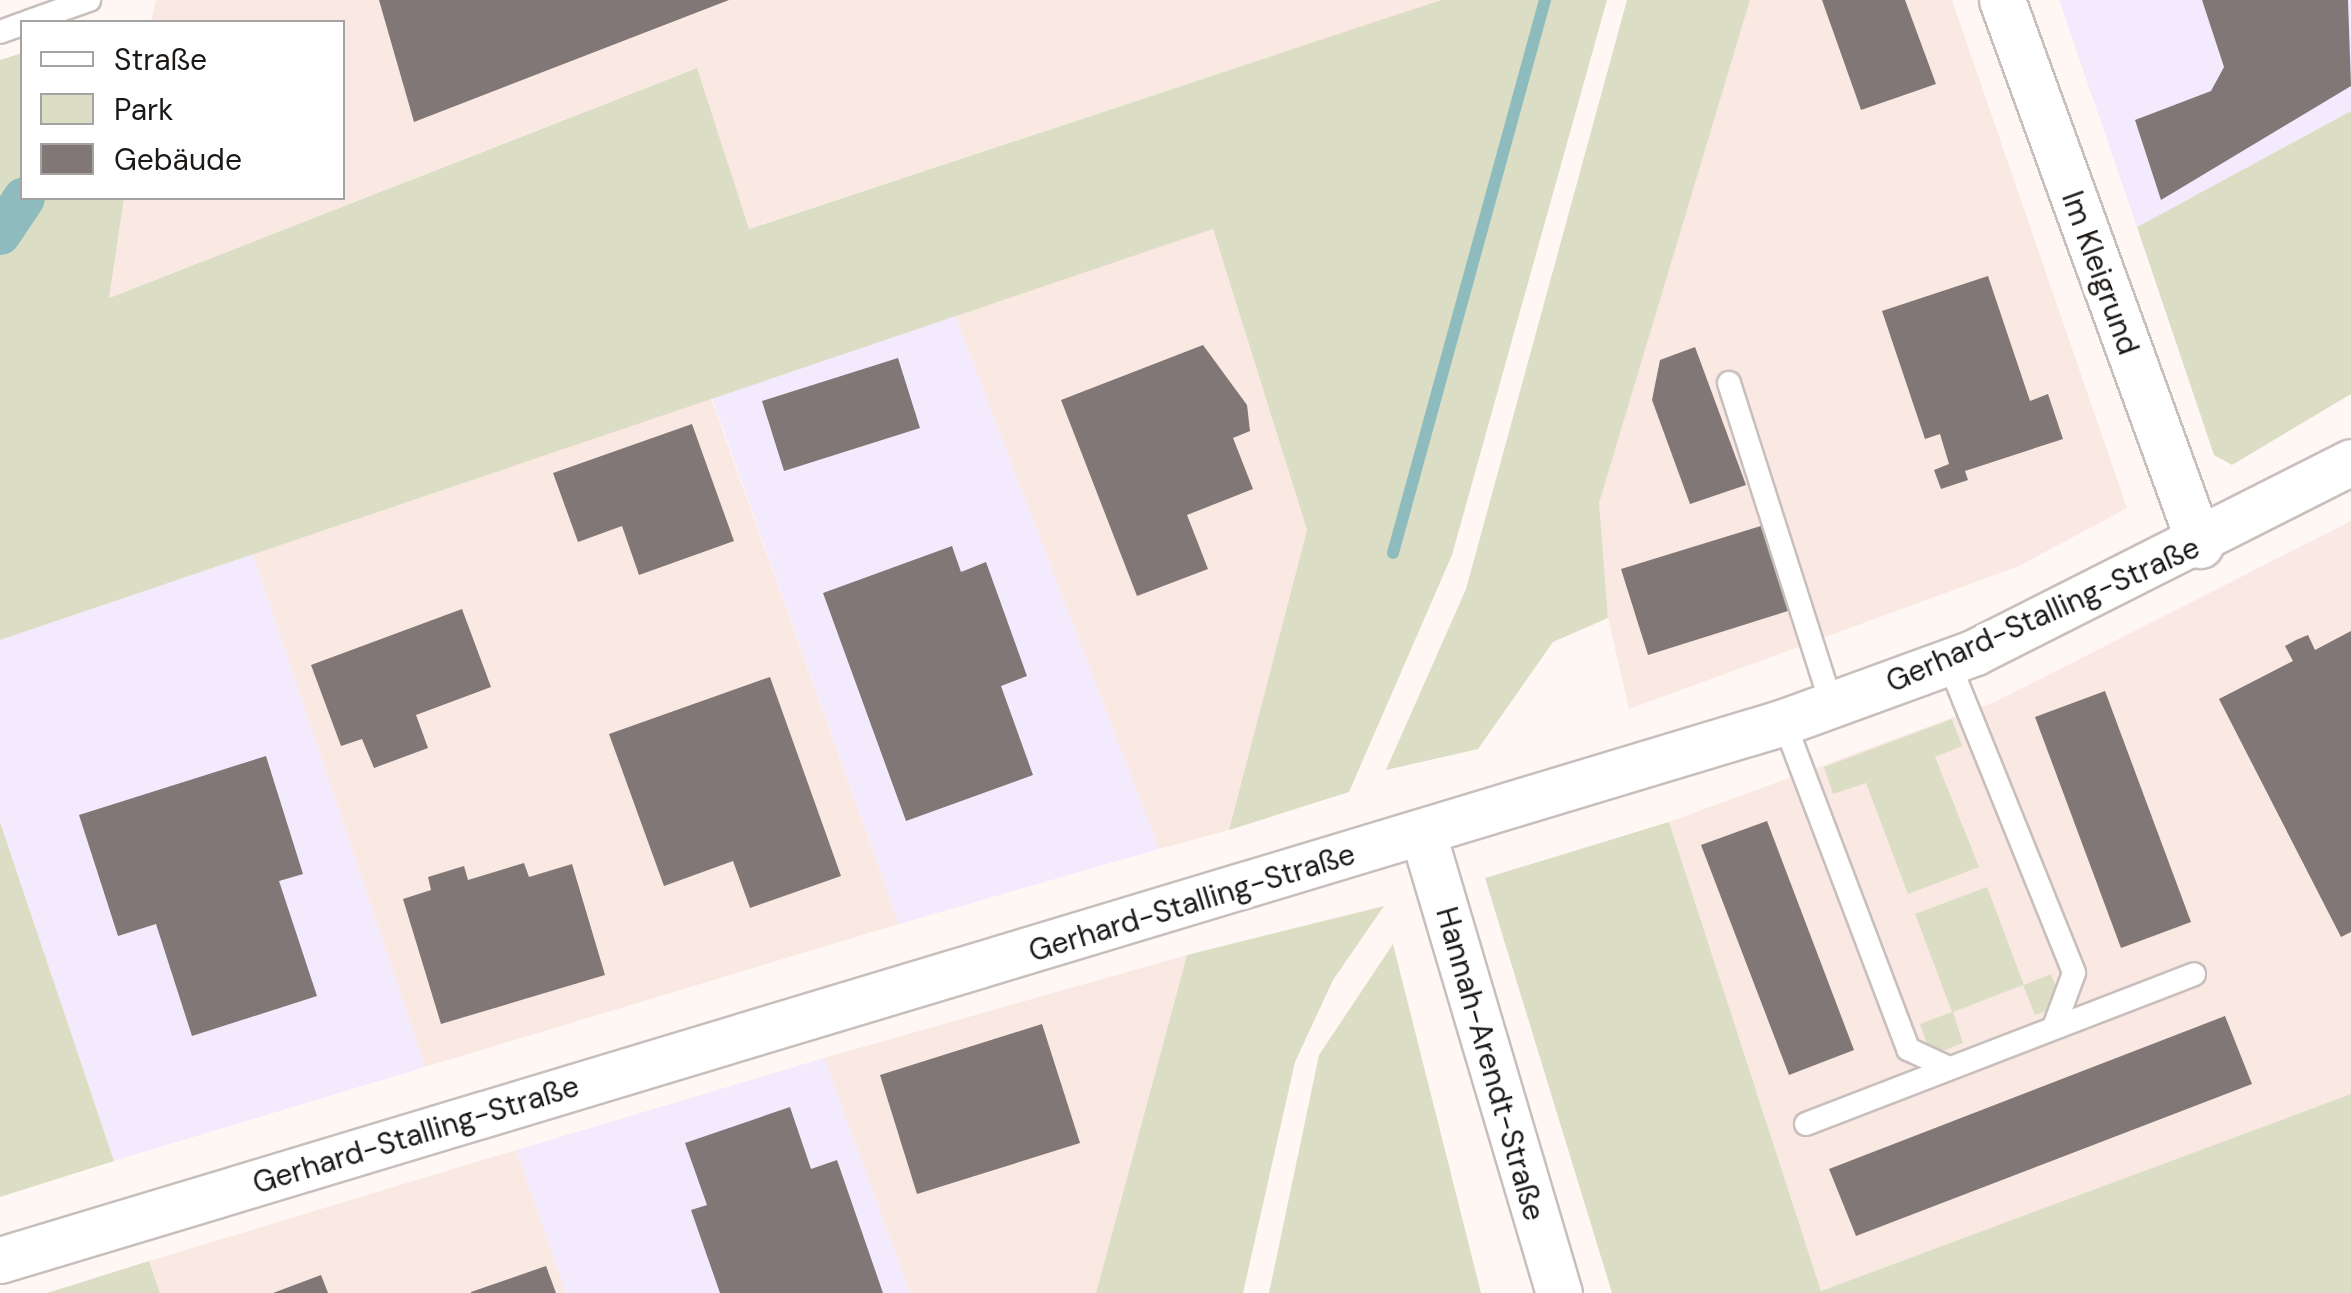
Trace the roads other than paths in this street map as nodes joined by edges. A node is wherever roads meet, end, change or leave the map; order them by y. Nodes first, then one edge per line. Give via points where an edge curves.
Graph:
1 (90, 0) edge
2 (2002, 0) edge
3 (33, 20) edge
4 (1730, 383) dead end
5 (2351, 462) edge
6 (2200, 545) junction
7 (1950, 663) junction
8 (1832, 705) junction
9 (1784, 722) junction
10 (1422, 834) junction
11 (2194, 974) dead end
12 (2054, 1027) junction
13 (1950, 1068) junction
14 (1806, 1124) dead end
15 (0, 1260) edge
16 (1559, 1293) edge

1 - 3 lane
2 - 6 street, Im Kleigrund
4 - 8 lane
5 - 6 street, Gerhard-Stalling-Straße
6 - 7 street, Gerhard-Stalling-Straße
7 - 8 street, Gerhard-Stalling-Straße
7 - 12 lane via 2074,973 2071,1001
8 - 9 street, Gerhard-Stalling-Straße
9 - 10 street, Gerhard-Stalling-Straße
9 - 13 lane via 1908,1050
10 - 15 street, Gerhard-Stalling-Straße
10 - 16 street, Hannah-Arendt-Straße
11 - 12 lane
12 - 13 lane
13 - 14 lane

